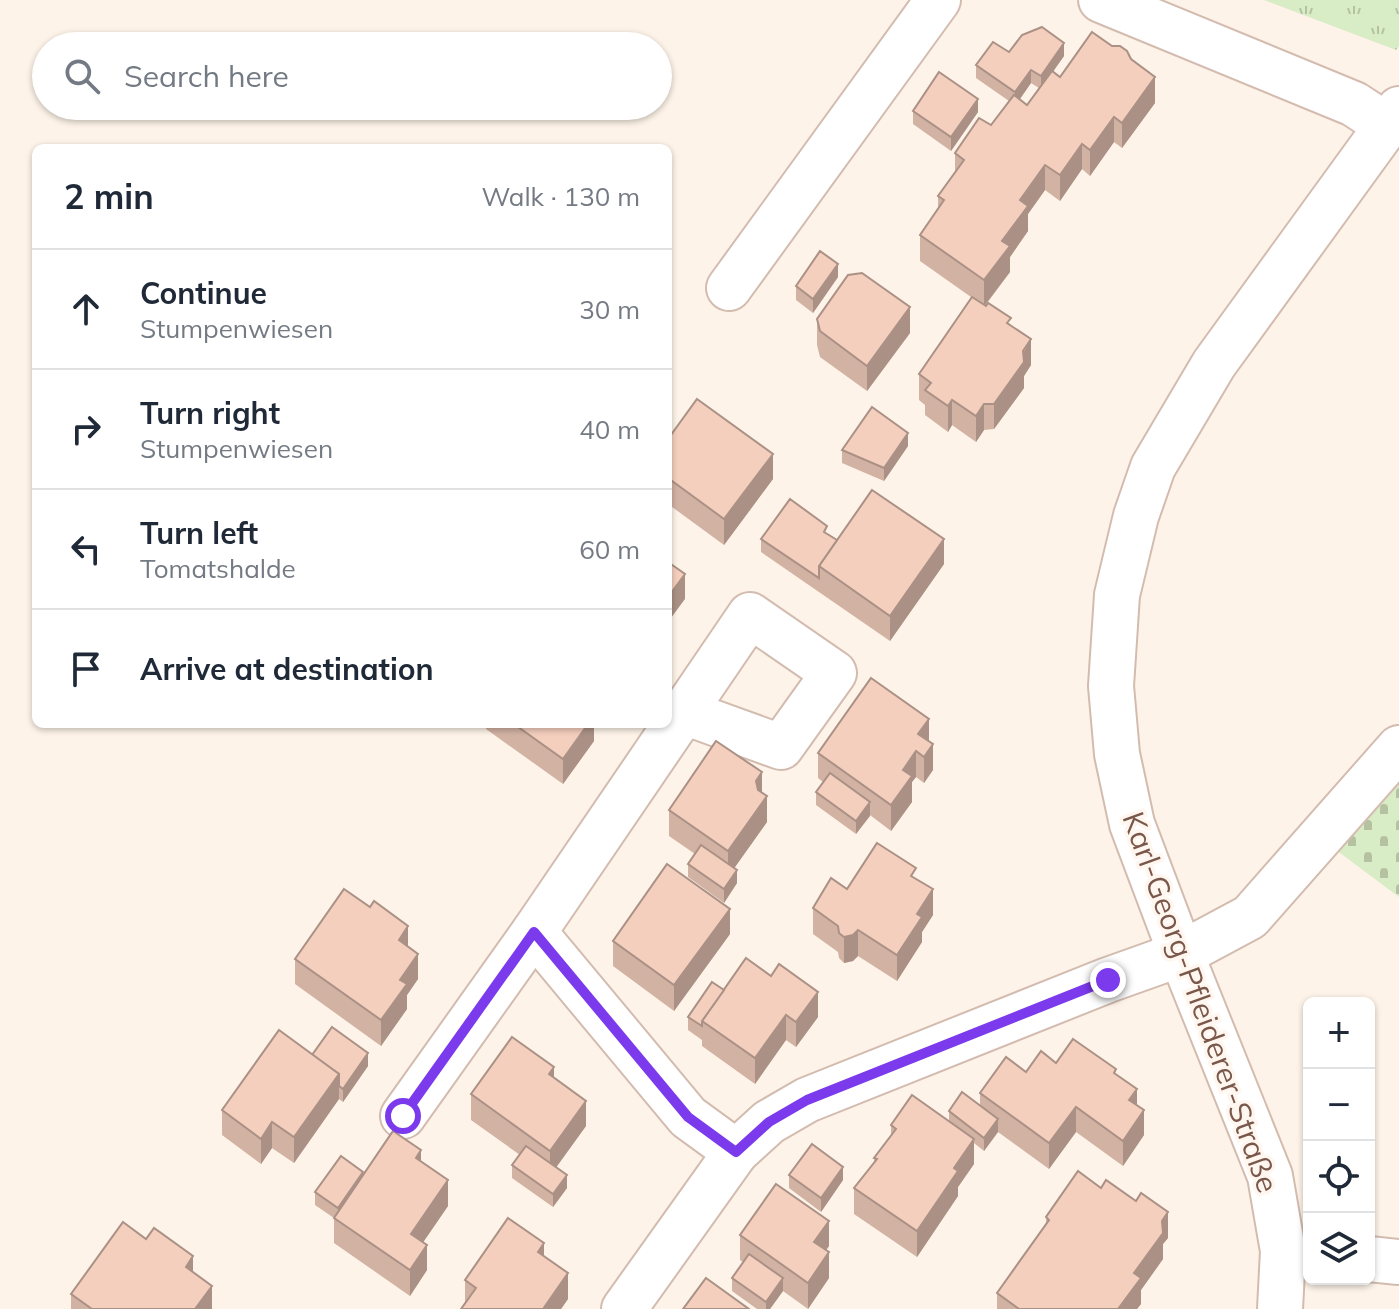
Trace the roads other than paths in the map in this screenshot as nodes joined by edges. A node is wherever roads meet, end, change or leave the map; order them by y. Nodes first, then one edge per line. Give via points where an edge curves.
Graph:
1 (938, 0) edge
2 (1101, 0) edge
3 (1393, 117) edge
4 (729, 288) dead end
5 (684, 712) dead end
6 (1399, 748) edge
7 (534, 932) junction
8 (1181, 954) junction
9 (403, 1116) dead end
10 (736, 1152) junction
11 (1296, 1252) edge
12 (1375, 1260) edge
13 (1399, 1262) edge
14 (624, 1309) edge
15 (1280, 1309) edge

1 - 4 street
2 - 3 street, Karl-Georg-Pfleiderer-Straße
3 - 8 street, Karl-Georg-Pfleiderer-Straße via 1214,364 1153,467 1136,516 1117,595 1111,686 1117,754 1132,824
5 - 7 street
6 - 8 street via 1250,917
7 - 9 street
7 - 10 street via 688,1117
8 - 10 street via 807,1100 769,1122
8 - 11 street, Karl-Georg-Pfleiderer-Straße
10 - 14 street
11 - 15 street, Karl-Georg-Pfleiderer-Straße
12 - 13 street

